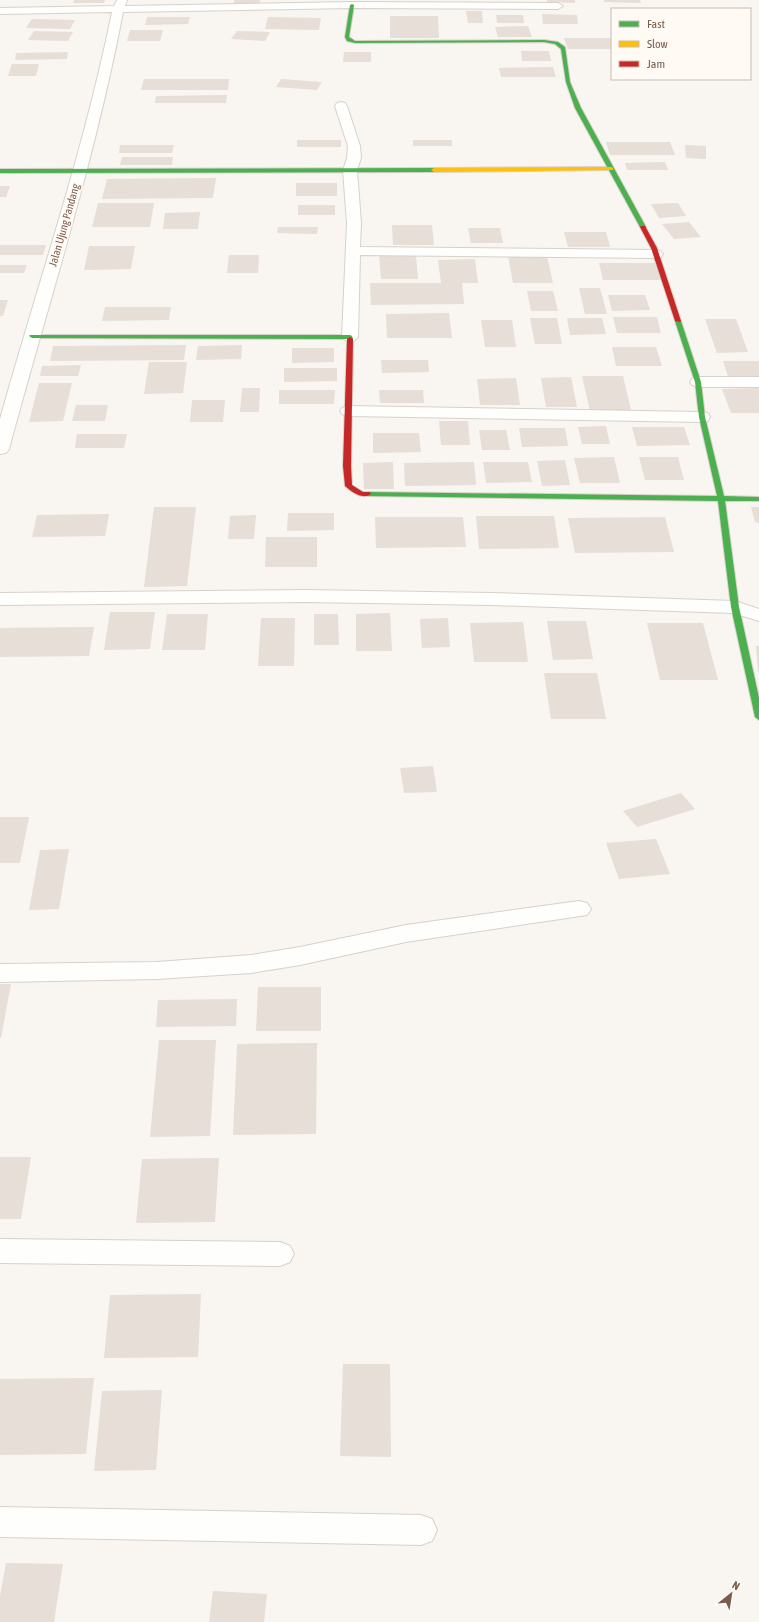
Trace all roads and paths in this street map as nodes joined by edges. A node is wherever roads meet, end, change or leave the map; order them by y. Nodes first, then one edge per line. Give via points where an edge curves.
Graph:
1 (518, 3) edge
2 (120, 4) edge
3 (352, 5) junction
4 (558, 6) dead end
5 (0, 11) edge
6 (341, 106) dead end
7 (611, 169) junction
8 (350, 170) junction
9 (0, 171) edge
10 (80, 171) junction
11 (353, 251) junction
12 (656, 254) junction
13 (32, 336) junction
14 (350, 337) junction
15 (698, 382) junction
16 (759, 382) edge
17 (348, 411) junction
18 (702, 417) junction
19 (4, 421) edge
20 (0, 449) edge
21 (721, 499) junction
22 (759, 499) edge
23 (0, 599) edge
24 (735, 607) junction
25 (759, 615) edge
26 (759, 718) edge
27 (579, 909) dead end
28 (0, 973) edge
29 (0, 1251) edge
30 (280, 1254) dead end
31 (0, 1522) edge
32 (421, 1530) dead end

1 - 3 street
1 - 4 street
2 - 3 street
2 - 5 street
2 - 10 street, Jalan Ujung Pandang via 108,65
3 - 7 street via 347,37 355,42 544,41 561,45 568,82 578,108
6 - 8 street via 354,146
7 - 8 street
7 - 12 street
8 - 10 street
8 - 11 street via 354,223
9 - 10 street
10 - 13 street, Jalan Ujung Pandang
11 - 12 street
11 - 14 street
12 - 15 street
13 - 14 street
13 - 19 street, Jalan Ujung Pandang
14 - 17 street
15 - 16 street
15 - 18 street
17 - 18 street
17 - 21 street via 349,486 361,494
18 - 21 street
19 - 20 street, Jalan Ujung Pandang
21 - 22 street
21 - 24 street
23 - 24 street via 306,596
24 - 25 street
24 - 26 street
27 - 28 street via 422,931 298,957 231,966 175,970
29 - 30 street
31 - 32 street

